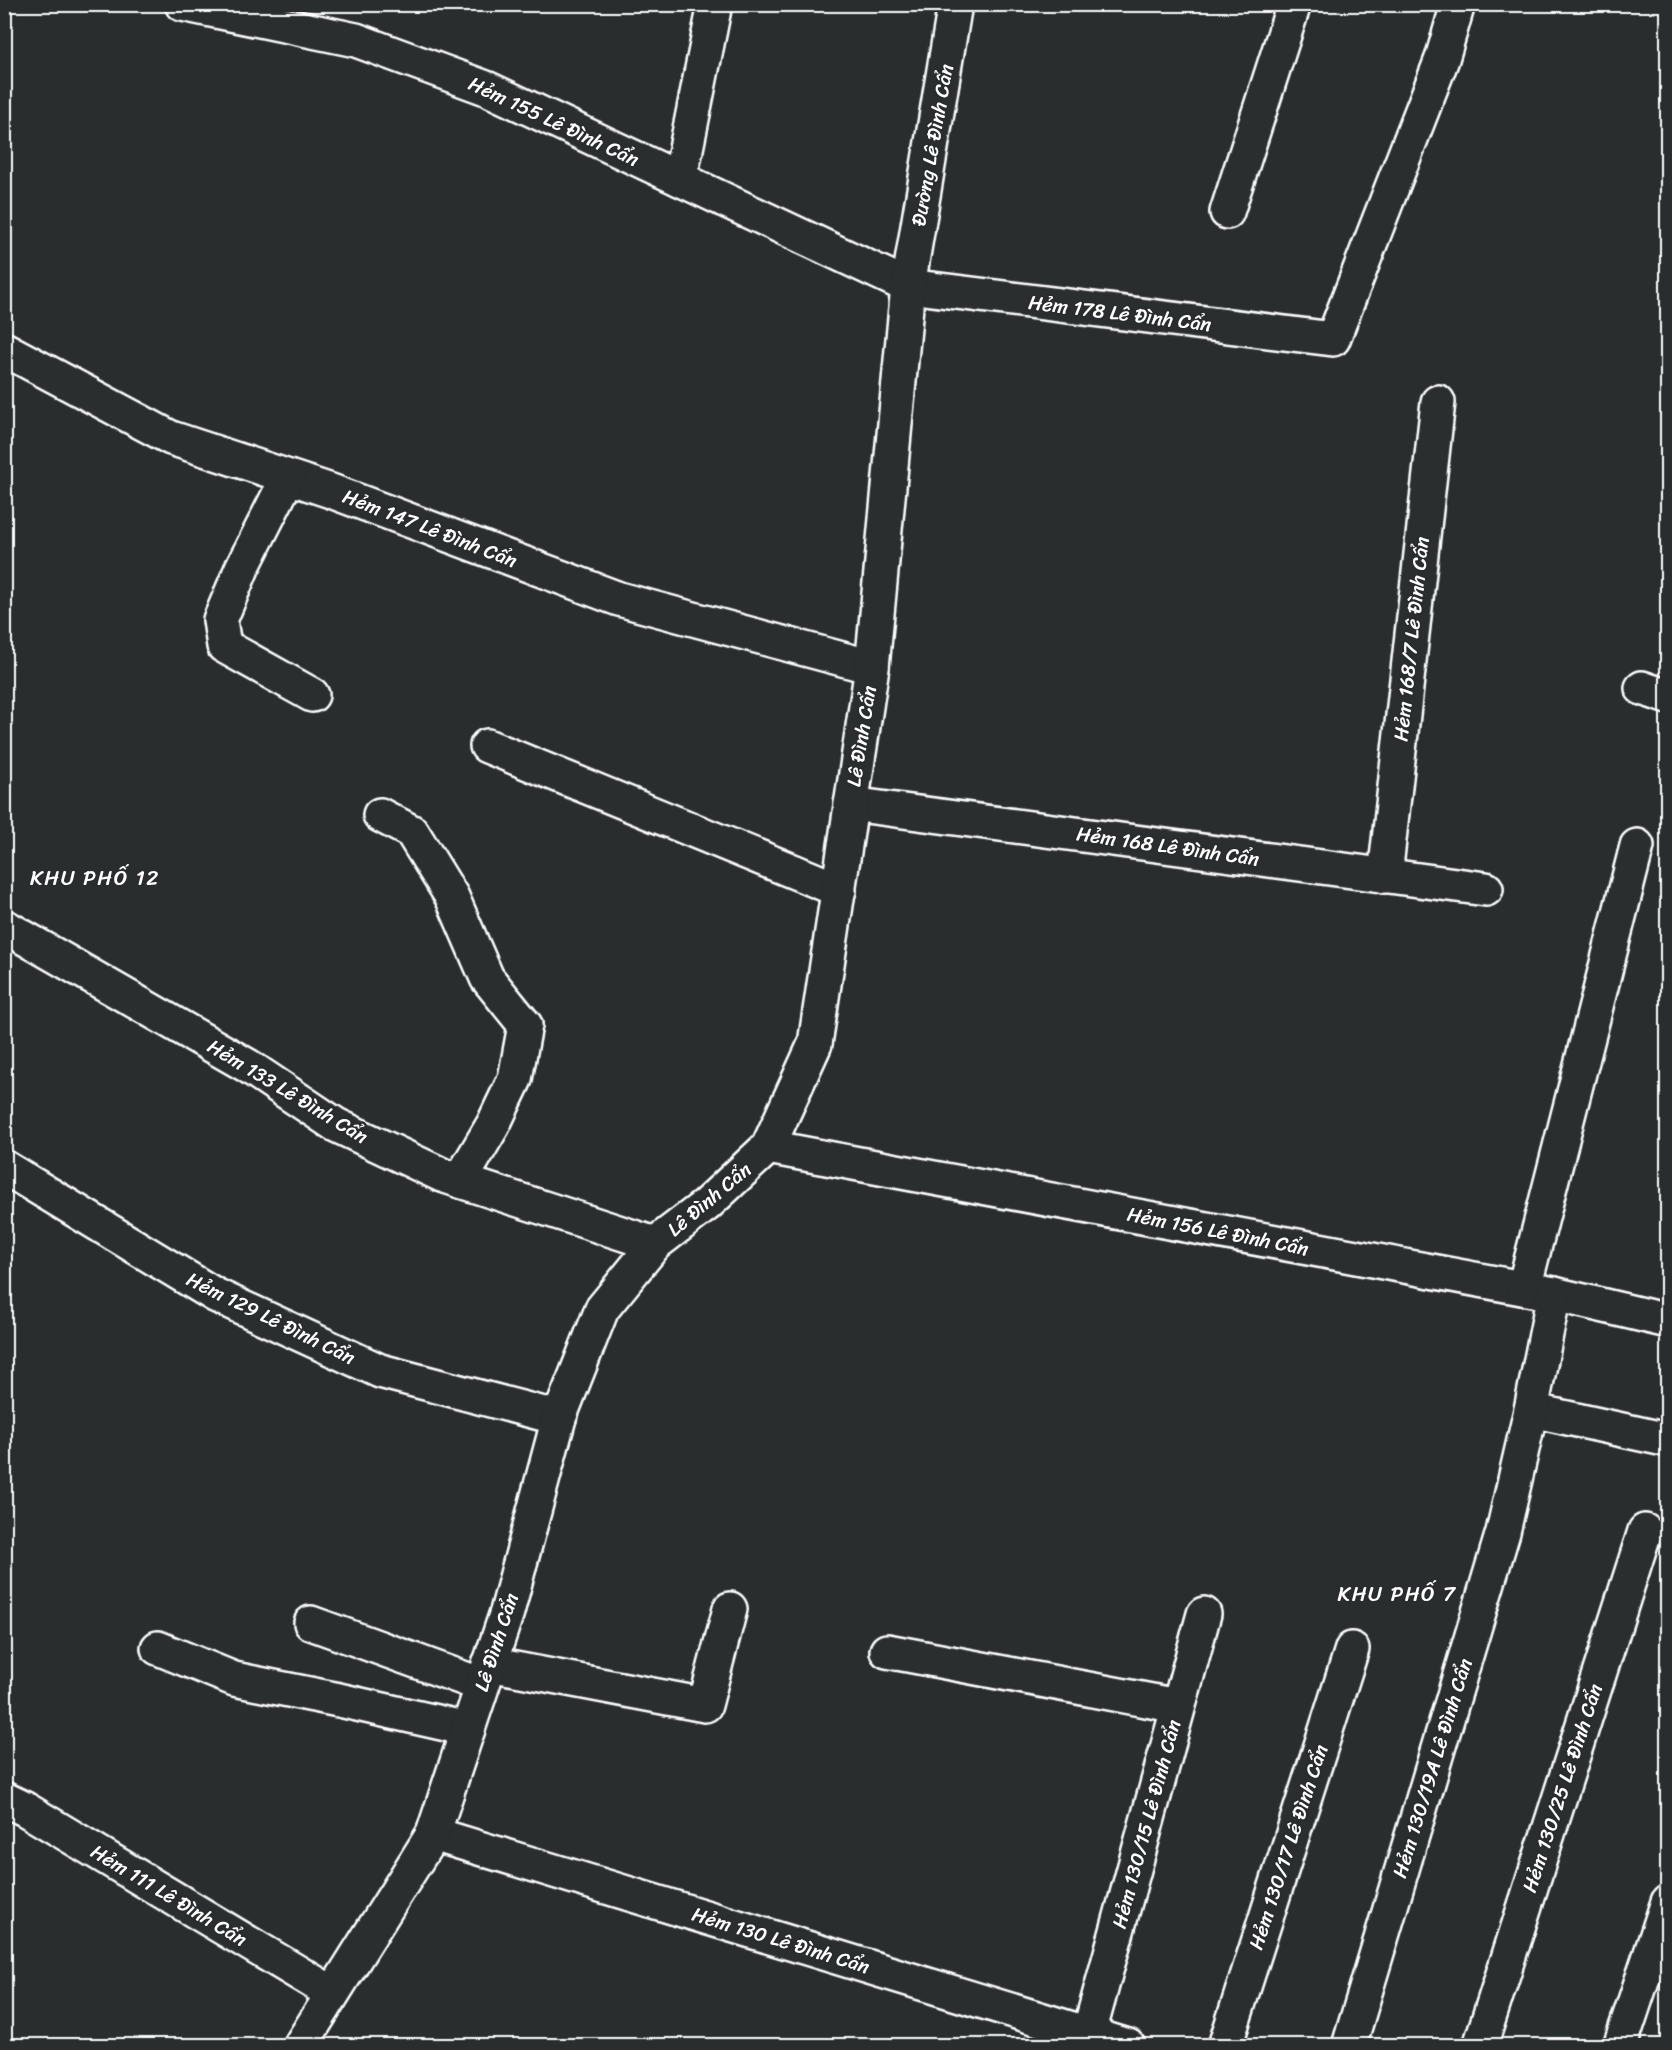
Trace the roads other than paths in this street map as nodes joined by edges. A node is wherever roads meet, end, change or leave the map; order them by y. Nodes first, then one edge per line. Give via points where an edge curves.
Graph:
1 (182, 4) edge
2 (715, 4) edge
3 (955, 4) edge
4 (1294, 4) edge
5 (1458, 4) edge
6 (680, 179) junction
7 (1227, 212) dead end
8 (908, 286) junction
9 (4, 349) edge
10 (1438, 402) dead end
11 (288, 477) junction
12 (872, 667) junction
13 (312, 695) dead end
14 (488, 746) dead end
15 (851, 804) junction
16 (380, 815) dead end
17 (1637, 846) dead end
18 (1385, 876) junction
19 (1486, 888) dead end
20 (839, 890) junction
21 (4, 926) edge
22 (768, 1147) junction
23 (4, 1167) edge
24 (460, 1181) junction
25 (655, 1244) junction
26 (1539, 1291) junction
27 (1668, 1321) edge
28 (1531, 1410) junction
29 (559, 1418) junction
30 (1668, 1440) edge
31 (1645, 1531) dead end
32 (730, 1609) dead end
33 (1204, 1614) dead end
34 (311, 1623) dead end
35 (158, 1648) dead end
36 (1352, 1649) dead end
37 (887, 1651) dead end
38 (486, 1675) junction
39 (1178, 1706) junction
40 (468, 1729) junction
41 (4, 1799) edge
42 (433, 1834) junction
43 (1668, 1902) edge
44 (332, 1993) junction
45 (1089, 2033) junction
46 (300, 2046) edge
47 (1128, 2046) edge
48 (1225, 2046) edge
49 (1349, 2046) edge
50 (1480, 2046) edge
51 (1620, 2046) edge

1 - 6 street, Hẻm 155 Lê Đình Cẩn via 357,40 486,88
2 - 6 street
3 - 8 street, Đường Lê Đình Cẩn
4 - 7 street
5 - 8 street, Hẻm 178 Lê Đình Cẩn via 1442,59 1333,339
6 - 8 street, Hẻm 155 Lê Đình Cẩn
8 - 12 street, Lê Đình Cẩn
9 - 11 street, Hẻm 147 Lê Đình Cẩn via 171,438
10 - 18 street, Hẻm 168/7 Lê Đình Cẩn
11 - 12 street, Hẻm 147 Lê Đình Cẩn via 619,599
11 - 13 street via 220,620 224,646
12 - 15 street, Lê Đình Cẩn
14 - 20 street
15 - 18 street, Hẻm 168 Lê Đình Cẩn
15 - 20 street, Lê Đình Cẩn
16 - 24 street via 412,832 452,897 487,978 525,1024 515,1079
17 - 26 street, Hẻm 130/19A Lê Đình Cẩn via 1535,1245
18 - 19 street, Hẻm 168 Lê Đình Cẩn
20 - 22 street, Lê Đình Cẩn via 815,1044
21 - 24 street, Hẻm 133 Lê Đình Cẩn via 248,1066 336,1125
22 - 25 street, Lê Đình Cẩn via 706,1205
22 - 26 street, Hẻm 156 Lê Đình Cẩn
23 - 29 street, Hẻm 129 Lê Đình Cẩn via 215,1295 380,1371
24 - 25 street, Hẻm 133 Lê Đình Cẩn
25 - 29 street, Lê Đình Cẩn via 602,1309
26 - 27 street, Hẻm 156 Lê Đình Cẩn
26 - 28 street, Hẻm 130/19A Lê Đình Cẩn
28 - 30 street
28 - 49 street, Hẻm 130/19A Lê Đình Cẩn via 1503,1532
29 - 38 street, Lê Đình Cẩn
31 - 50 street, Hẻm 130/25 Lê Đình Cẩn
32 - 38 street via 705,1705
33 - 39 street, Hẻm 130/15 Lê Đình Cẩn
34 - 38 street
35 - 40 street via 234,1679
36 - 48 street, Hẻm 130/17 Lê Đình Cẩn
37 - 39 street
38 - 40 street, Lê Đình Cẩn
39 - 45 street, Hẻm 130/15 Lê Đình Cẩn
40 - 42 street, Lê Đình Cẩn
41 - 44 street, Hẻm 111 Lê Đình Cẩn
42 - 44 street, Lê Đình Cẩn
42 - 45 street, Hẻm 130 Lê Đình Cẩn
43 - 51 street
44 - 46 street, Lê Đình Cẩn
45 - 47 street, Hẻm 130 Lê Đình Cẩn

